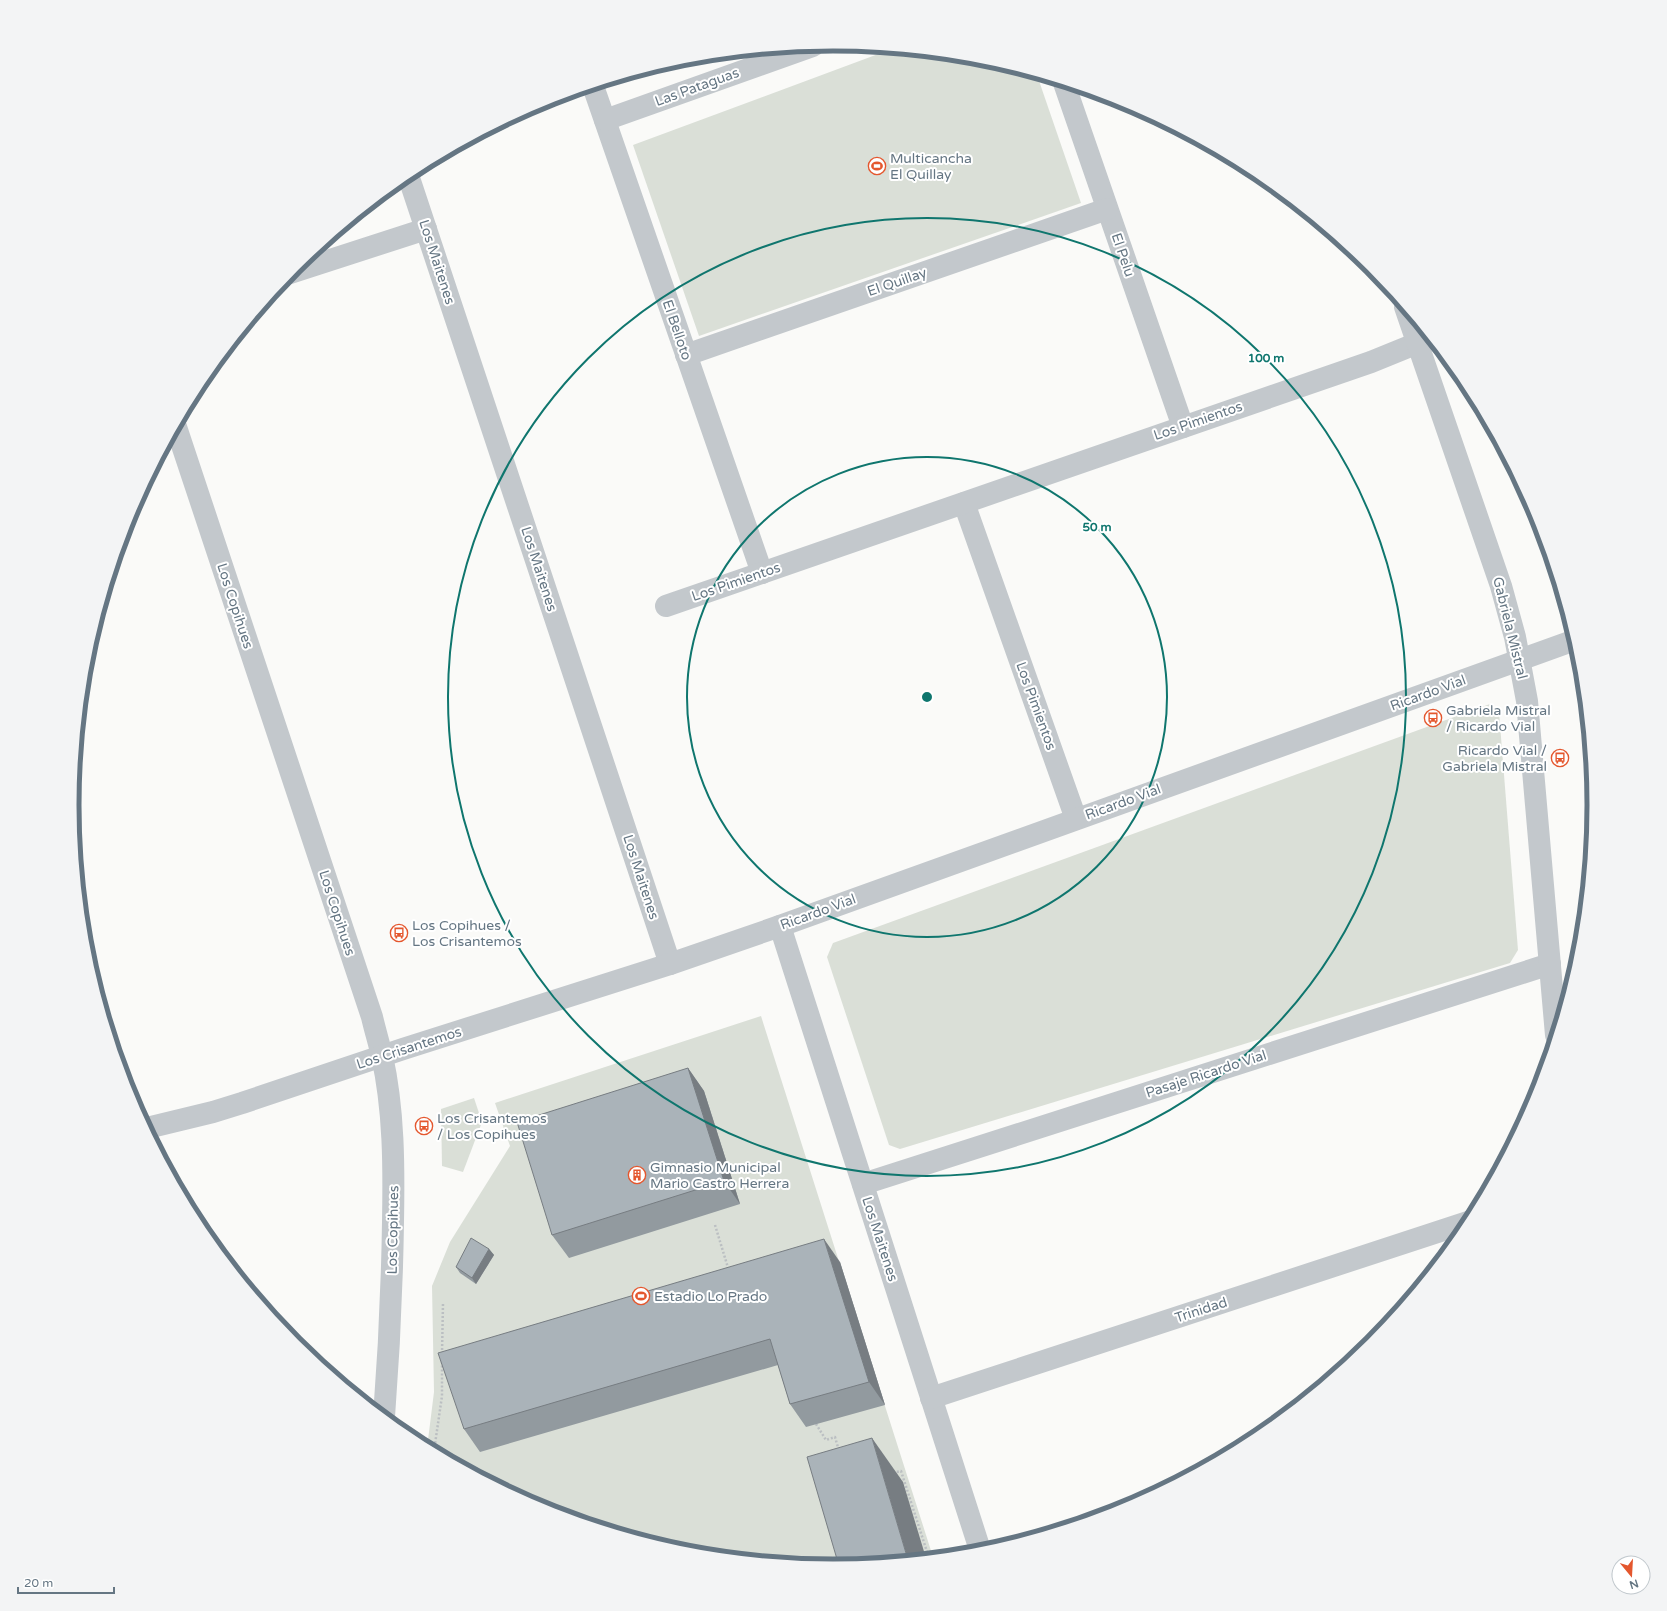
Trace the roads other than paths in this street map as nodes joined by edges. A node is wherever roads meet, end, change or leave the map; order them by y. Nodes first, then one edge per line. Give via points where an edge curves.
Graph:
1 (793, 53) edge
2 (1066, 88) edge
3 (594, 90) edge
4 (605, 120) junction
5 (410, 181) edge
6 (1107, 209) junction
7 (426, 229) junction
8 (304, 269) edge
9 (1415, 326) edge
10 (1424, 341) edge
11 (686, 355) junction
12 (1182, 427) junction
13 (178, 433) edge
14 (964, 503) junction
15 (762, 573) junction
16 (666, 606) dead end
17 (1570, 642) edge
18 (1520, 660) junction
19 (1076, 819) junction
20 (780, 926) junction
21 (670, 964) junction
22 (1550, 964) junction
23 (1555, 1024) edge
24 (382, 1056) junction
25 (151, 1127) edge
26 (863, 1184) junction
27 (1462, 1224) edge
28 (931, 1398) junction
29 (384, 1412) edge
30 (979, 1546) edge

1 - 4 street, Las Pataguas
2 - 6 street, El Pelu
3 - 4 street, El Belloto
4 - 11 street, El Belloto
5 - 7 street, Los Maitenes
6 - 11 street, El Quillay
6 - 12 street, El Pelu
7 - 8 street
7 - 21 street, Los Maitenes
9 - 10 street, Gabriela Mistral
10 - 12 street, Los Pimientos via 1371,362
10 - 18 street, Gabriela Mistral via 1500,586
11 - 15 street, El Belloto
12 - 14 street, Los Pimientos
13 - 24 street, Los Copihues via 372,1017
14 - 15 street, Los Pimientos
14 - 19 street, Los Pimientos
15 - 16 street, Los Pimientos
17 - 18 street, Ricardo Vial
18 - 19 street, Ricardo Vial
18 - 22 street, Gabriela Mistral
19 - 20 street, Ricardo Vial
20 - 21 street, Ricardo Vial
20 - 26 street, Los Maitenes
21 - 24 street, Los Crisantemos
22 - 23 street, Gabriela Mistral
22 - 26 street, Pasaje Ricardo Vial
24 - 25 street, Los Crisantemos via 242,1103
24 - 29 street, Los Copihues via 393,1145 394,1198 390,1341
26 - 28 street, Los Maitenes
27 - 28 street, Trinidad
28 - 30 street, Los Maitenes

